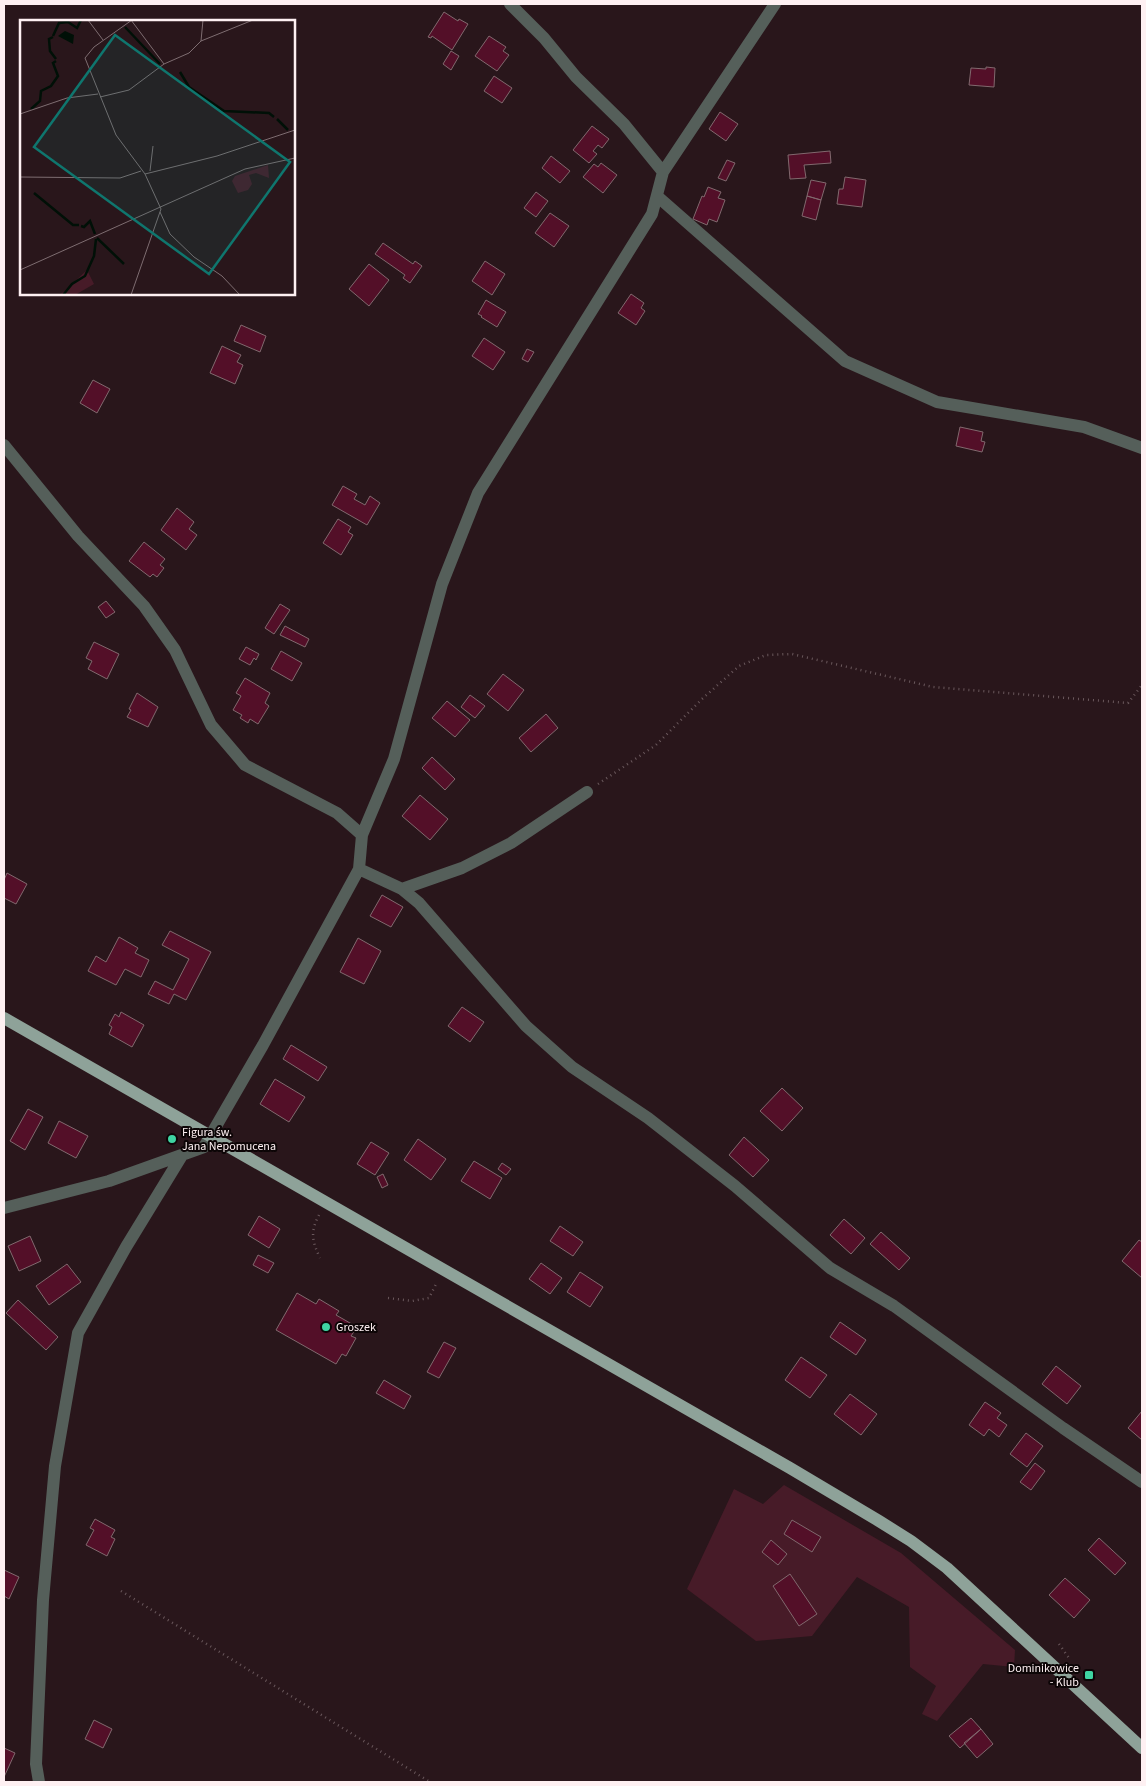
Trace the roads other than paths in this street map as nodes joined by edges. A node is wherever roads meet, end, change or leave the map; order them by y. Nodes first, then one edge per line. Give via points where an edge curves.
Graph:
1 (510, 4) edge
2 (775, 4) edge
3 (664, 172) junction
4 (657, 196) junction
5 (4, 445) edge
6 (1142, 448) edge
7 (586, 792) road end
8 (362, 835) junction
9 (359, 869) junction
10 (402, 888) junction
11 (4, 1018) edge
12 (210, 1137) junction
13 (181, 1157) junction
14 (4, 1208) edge
15 (1142, 1482) edge
16 (1142, 1748) edge
17 (39, 1782) edge

1 - 3 street via 624,124
2 - 3 street
3 - 4 street
4 - 6 street via 845,361 937,402 1084,427
4 - 8 street via 652,214 478,493 442,584 394,759
5 - 8 street via 78,536 144,606 175,650 211,725 246,766 338,813
7 - 10 street via 512,843 462,868
8 - 9 street
9 - 10 street
9 - 12 street
10 - 15 street via 419,903 526,1026 572,1067 648,1118 714,1169 830,1268 894,1306
11 - 12 main road
12 - 13 street via 204,1147
12 - 16 main road via 790,1468 911,1541 954,1574
13 - 14 street via 109,1181
13 - 17 street via 78,1334 55,1466 43,1600 36,1764

